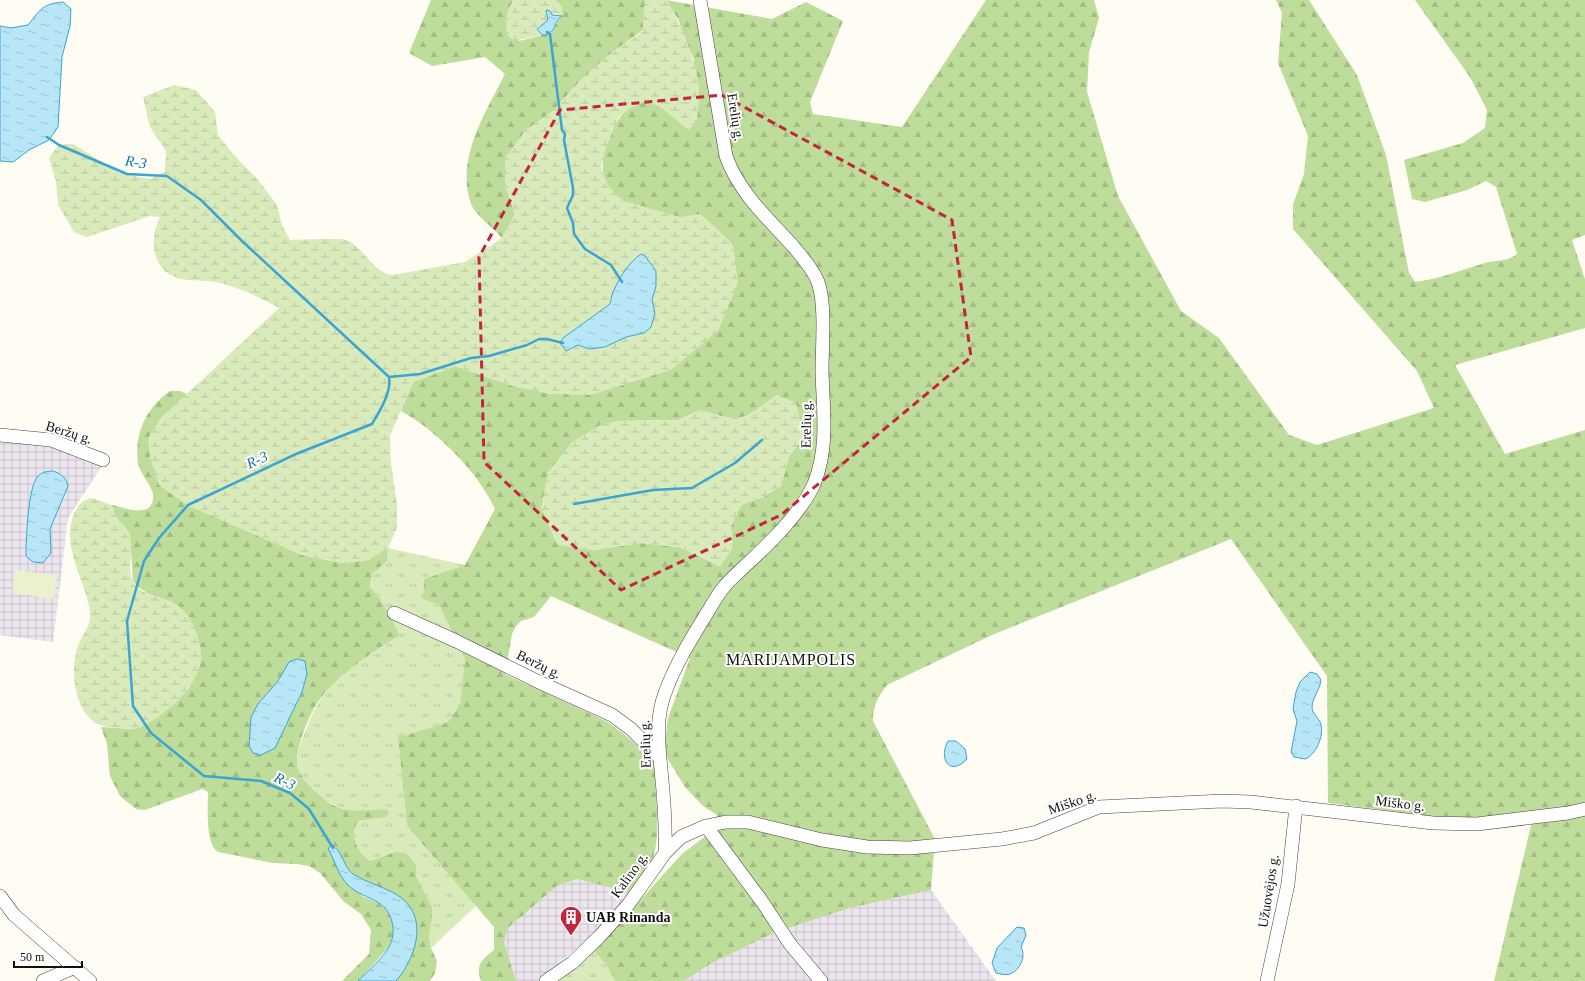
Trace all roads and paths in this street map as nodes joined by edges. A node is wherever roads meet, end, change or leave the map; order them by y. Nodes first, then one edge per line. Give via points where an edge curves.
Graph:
1 (700, 0) edge
2 (0, 435) edge
3 (104, 460) dead end
4 (394, 613) dead end
5 (660, 757) junction
6 (1296, 806) junction
7 (1585, 809) edge
8 (706, 826) junction
9 (665, 853) junction
10 (0, 896) edge
11 (75, 967) junction
12 (43, 981) edge
13 (90, 981) edge
14 (546, 981) edge
15 (821, 981) edge
16 (1267, 981) edge

1 - 5 street, Erelių g. via 730,167 741,187 798,253 818,282 821,300 824,446 813,484 802,504 766,547 724,587 678,663 664,695 659,717
2 - 3 street, Beržų g. via 51,440
4 - 5 street, Beržų g. via 612,715
5 - 9 street, Erelių g. via 666,833
6 - 7 street, Miško g. via 1433,823 1476,824
6 - 8 street, Miško g. via 1222,801 1099,807 1034,833 1002,839 910,848 867,847 748,822 726,822
6 - 16 street, Užuovėjos g. via 1288,884
8 - 9 street, Kalino g. via 681,837
8 - 15 street via 790,944
9 - 14 street, Kalino g. via 628,905 599,937 572,963
10 - 11 street via 14,915
11 - 12 street
11 - 13 street

